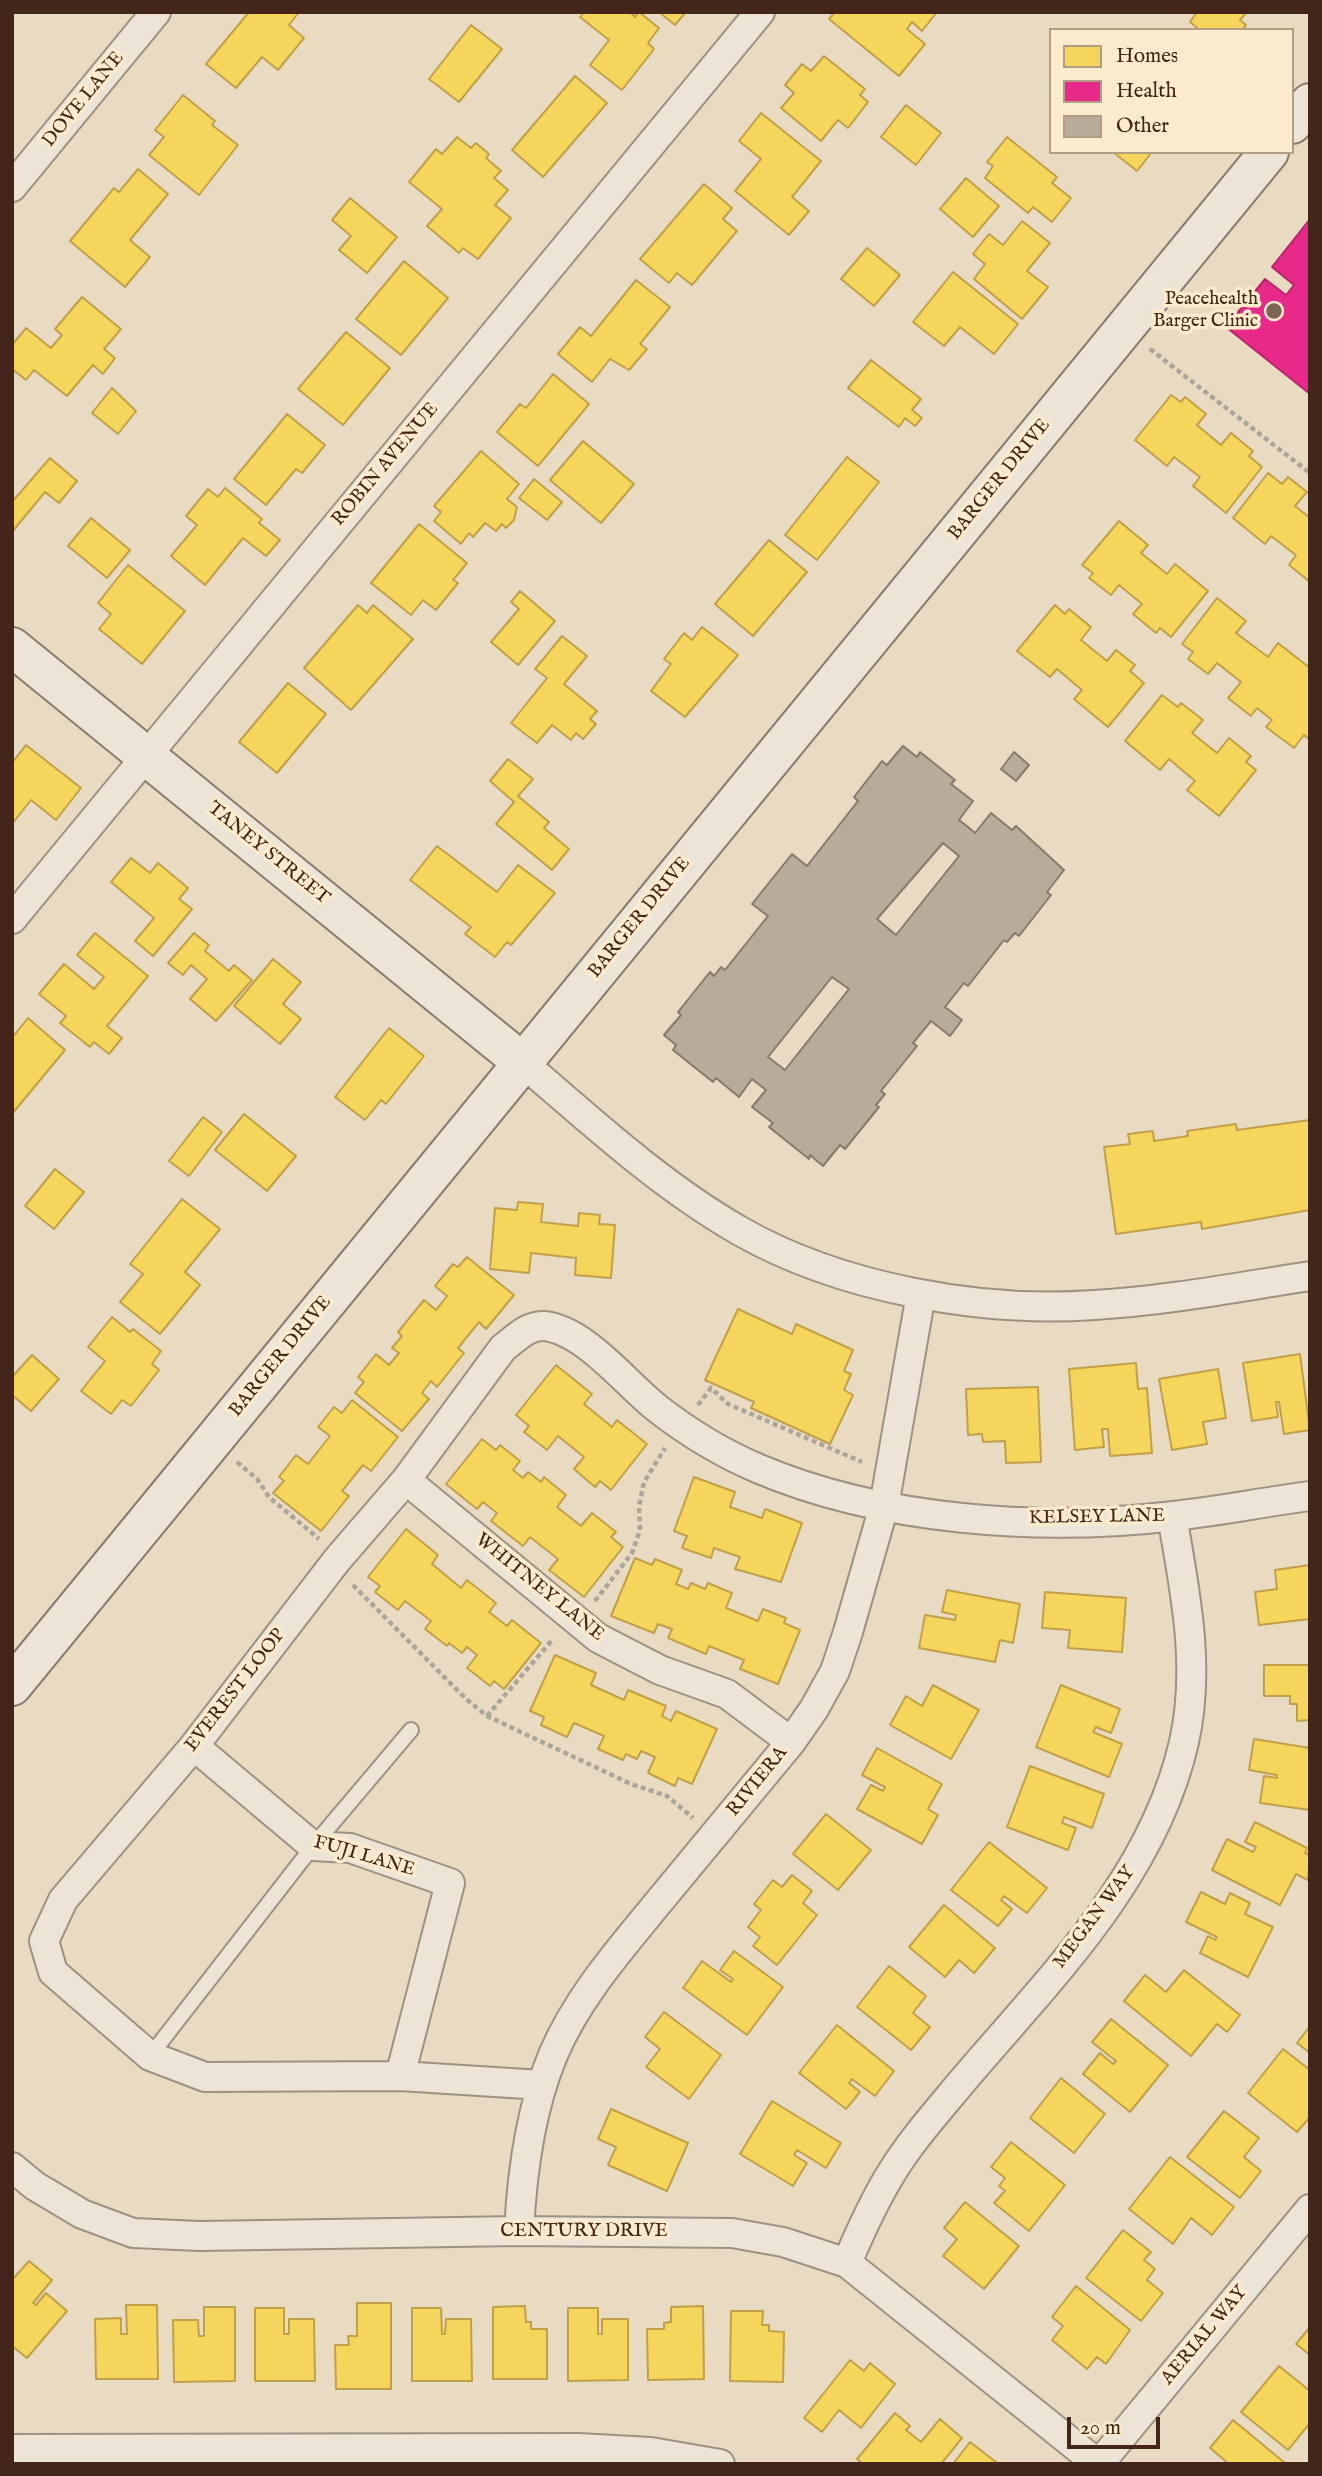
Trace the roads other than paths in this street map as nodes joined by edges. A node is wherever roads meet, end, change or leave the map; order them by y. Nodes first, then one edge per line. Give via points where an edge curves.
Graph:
1 (156, 12) edge
2 (761, 12) edge
3 (1310, 103) edge
4 (1294, 122) edge
5 (1267, 154) edge
6 (12, 187) edge
7 (12, 647) edge
8 (146, 754) junction
9 (12, 919) edge
10 (522, 1062) junction
11 (1310, 1276) edge
12 (921, 1294) junction
13 (406, 1480) junction
14 (1310, 1496) edge
15 (884, 1506) junction
16 (1172, 1516) junction
17 (12, 1686) edge
18 (411, 1730) dead end
19 (791, 1742) junction
20 (194, 1746) junction
21 (313, 1846) junction
22 (150, 2056) junction
23 (400, 2076) junction
24 (542, 2085) junction
25 (12, 2167) edge
26 (1310, 2209) edge
27 (519, 2231) junction
28 (847, 2263) junction
29 (12, 2449) edge
30 (720, 2464) edge
31 (1099, 2464) edge

1 - 6 street, DOVE LANE
2 - 8 street, ROBIN AVENUE
3 - 4 main road
5 - 10 main road, BARGER DRIVE
7 - 8 main road, TANEY STREET
8 - 9 street, ROBIN AVENUE
8 - 10 main road, TANEY STREET
10 - 12 street via 629,1154 741,1232 800,1259
10 - 17 main road, BARGER DRIVE
11 - 12 street via 1093,1306 1019,1305
12 - 15 street, RIVIERA
13 - 15 street, EVEREST LOOP via 503,1348 522,1332 541,1326 563,1330 581,1341 657,1409 709,1445 820,1491
13 - 19 street, WHITNEY LANE via 575,1620 633,1658 727,1694
13 - 20 street, EVEREST LOOP via 337,1560
14 - 16 street, KELSEY LANE
15 - 16 street, KELSEY LANE via 977,1519
15 - 19 street, RIVIERA via 835,1671
16 - 28 street, MEGAN WAY via 1188,1605 1192,1672 1184,1742 1164,1805 1138,1861 1098,1920 927,2123 892,2172
18 - 21 lane
19 - 24 street, RIVIERA via 618,1952 582,2002
20 - 21 street, FUJI LANE
20 - 22 street, EVEREST LOOP via 63,1900 44,1941 53,1972
21 - 22 lane
21 - 23 street, FUJI LANE via 350,1849 450,1883
22 - 23 street, EVEREST LOOP via 205,2077
23 - 24 street, EVEREST LOOP
24 - 27 street, RIVIERA via 522,2175
25 - 27 street, CENTURY DRIVE via 82,2214 133,2233
26 - 31 street, AERIAL WAY
27 - 28 street, CENTURY DRIVE via 732,2233 783,2242
28 - 31 street, CENTURY DRIVE
29 - 30 street via 578,2448 651,2452

